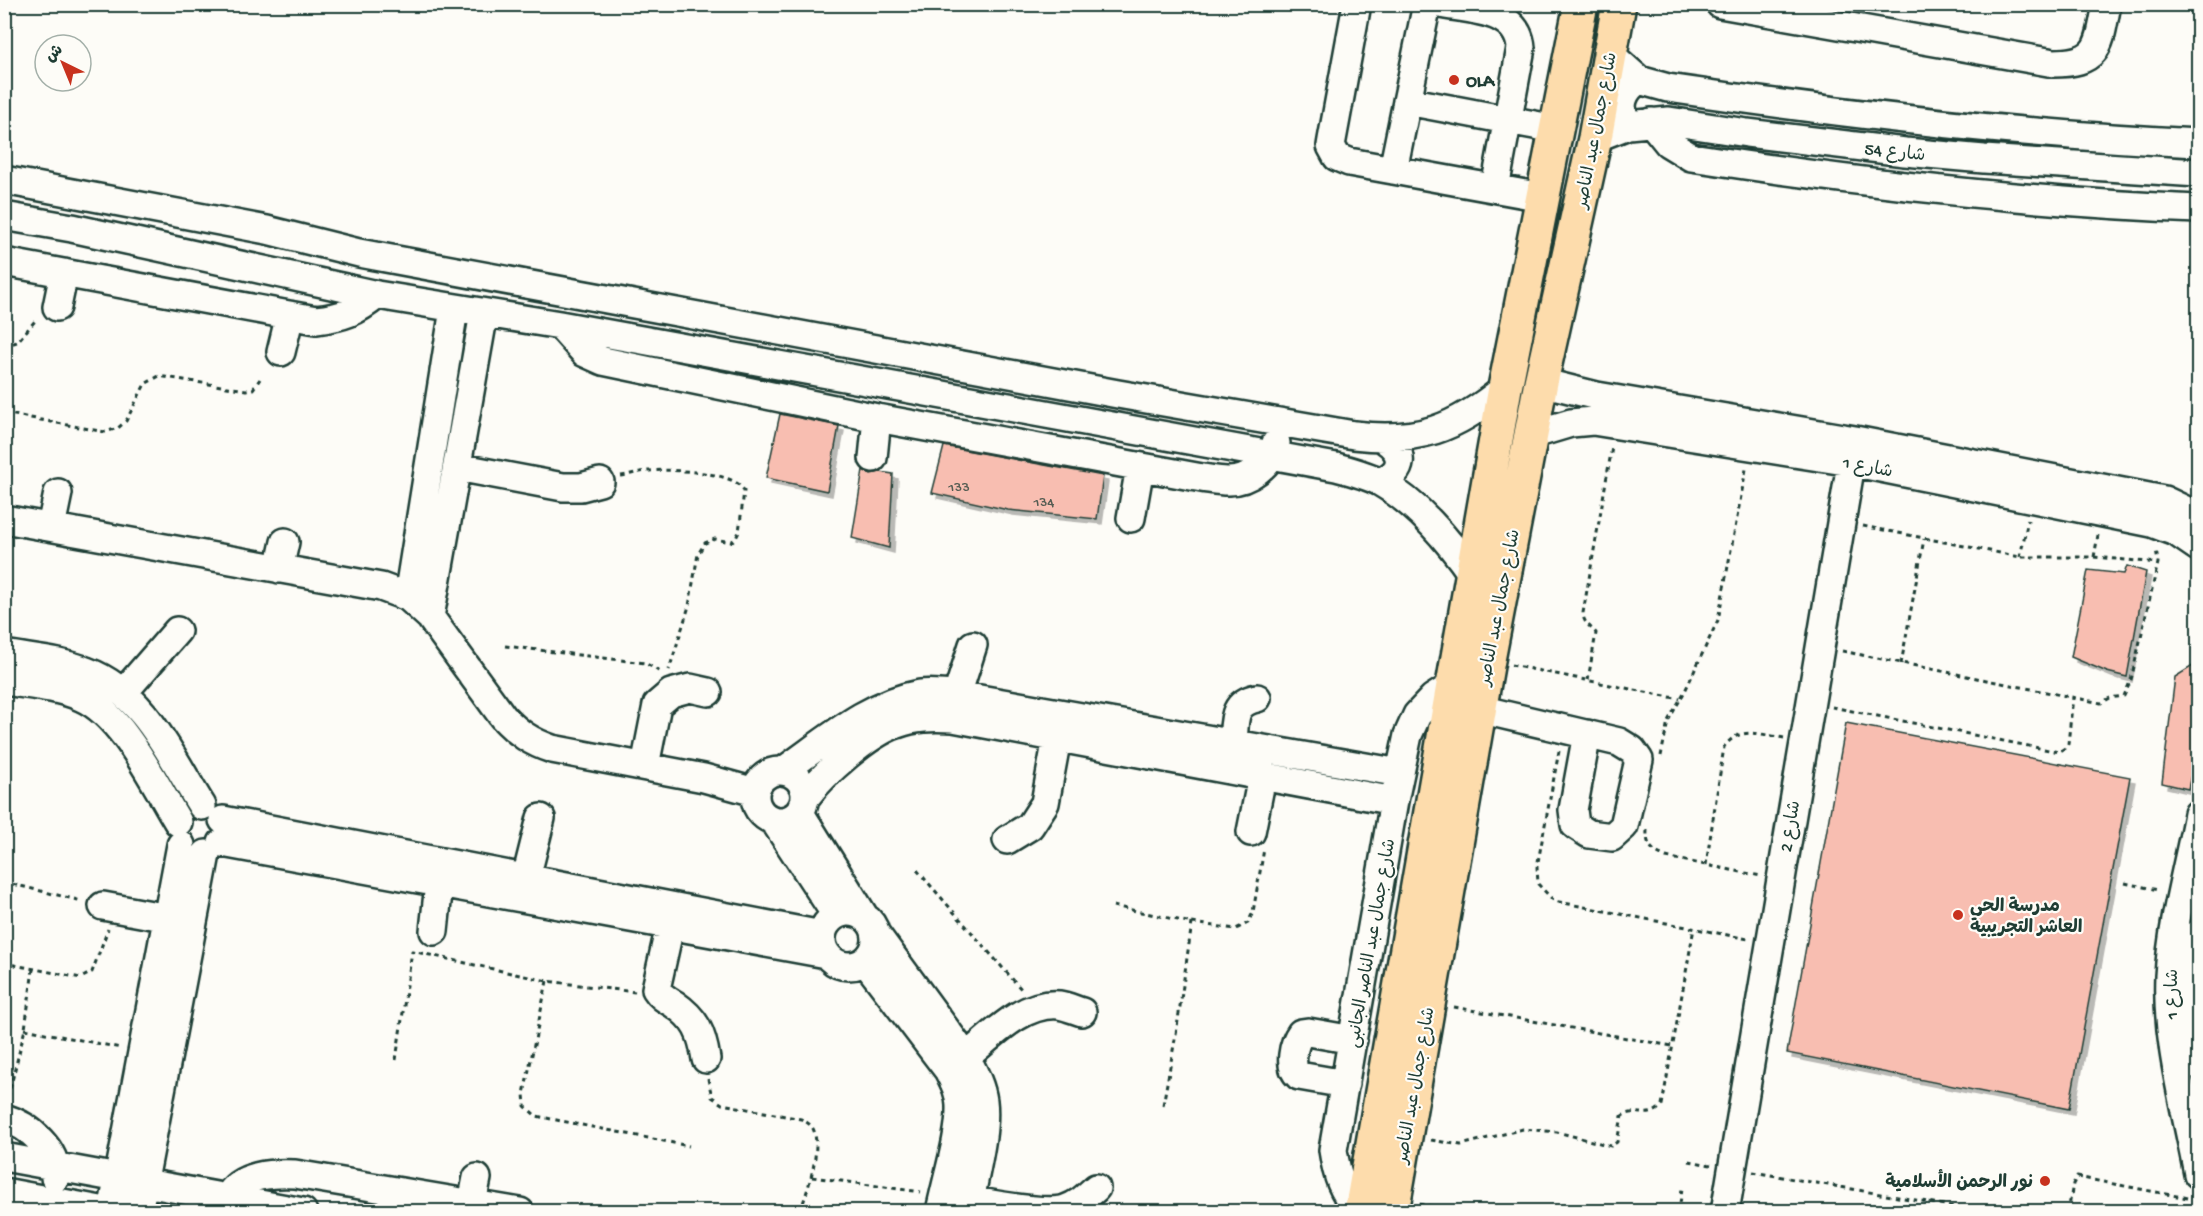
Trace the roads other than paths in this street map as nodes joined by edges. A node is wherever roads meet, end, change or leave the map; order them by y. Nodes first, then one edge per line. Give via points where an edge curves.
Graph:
1 (1357, 4) edge
2 (1427, 4) edge
3 (1440, 4) edge
4 (1619, 4) edge
5 (1720, 4) edge
6 (2107, 4) edge
7 (1575, 9) edge
8 (1788, 10) edge
9 (1610, 54) junction
10 (1639, 80) junction
11 (1407, 101) junction
12 (1508, 120) junction
13 (1639, 124) junction
14 (1556, 129) junction
15 (1595, 138) junction
16 (2199, 143) edge
17 (1394, 170) junction
18 (2199, 173) edge
19 (4, 180) edge
20 (1495, 188) junction
21 (80, 193) junction
22 (1542, 197) junction
23 (2199, 209) edge
24 (4, 216) edge
25 (72, 228) junction
26 (4, 262) edge
27 (64, 273) junction
28 (377, 295) junction
29 (454, 309) junction
30 (484, 313) junction
31 (46, 314) road end
32 (290, 315) junction
33 (560, 325) junction
34 (281, 352) dead end
35 (1541, 382) junction
36 (1505, 388) junction
37 (1118, 394) junction
38 (877, 417) junction
39 (1279, 422) junction
40 (1112, 426) junction
41 (1531, 435) junction
42 (1384, 439) junction
43 (431, 450) junction
44 (1853, 451) junction
45 (1274, 454) junction
46 (873, 458) dead end
47 (458, 460) junction
48 (1140, 467) junction
49 (600, 482) road end
50 (1380, 482) junction
51 (58, 494) dead end
52 (1131, 518) dead end
53 (4, 519) edge
54 (2199, 519) edge
55 (51, 527) junction
56 (285, 542) dead end
57 (2199, 547) edge
58 (279, 569) junction
59 (1472, 574) junction
60 (408, 597) junction
61 (430, 617) junction
62 (177, 631) dead end
63 (973, 645) dead end
64 (4, 654) edge
65 (4, 681) edge
66 (1452, 686) junction
67 (708, 692) dead end
68 (123, 693) junction
69 (957, 695) junction
70 (1257, 698) dead end
71 (1479, 709) junction
72 (1575, 732) road end
73 (1057, 738) junction
74 (1157, 744) junction
75 (1233, 744) junction
76 (645, 766) junction
77 (783, 771) junction
78 (1400, 773) junction
79 (1262, 777) junction
80 (755, 792) junction
81 (1394, 801) junction
82 (803, 805) junction
83 (2199, 814) edge
84 (541, 818) dead end
85 (775, 822) junction
86 (202, 832) junction
87 (1251, 832) road end
88 (1007, 840) dead end
89 (526, 878) junction
90 (439, 883) junction
91 (105, 917) road end
92 (168, 918) junction
93 (870, 925) junction
94 (670, 926) junction
95 (434, 931) dead end
96 (2199, 934) edge
97 (828, 935) junction
98 (865, 961) junction
99 (166, 996) junction
100 (1082, 1012) dead end
101 (1353, 1040) junction
102 (966, 1058) junction
103 (706, 1059) road end
104 (2199, 1065) edge
105 (1345, 1084) junction
106 (6, 1108) edge
107 (4, 1157) edge
108 (57, 1167) junction
109 (2199, 1174) edge
110 (131, 1180) junction
111 (1096, 1188) dead end
112 (4, 1192) edge
113 (52, 1200) junction
114 (942, 1203) edge
115 (226, 1204) edge
116 (1393, 1205) edge
117 (969, 1206) edge
118 (112, 1212) edge
119 (138, 1212) edge
120 (303, 1212) edge
121 (520, 1212) edge
122 (1360, 1212) edge
123 (1725, 1212) edge

1 - 17 street via 1331,146 1342,160
2 - 11 street
3 - 12 street via 1502,17 1514,26 1521,48
4 - 9 main road, شارع جمال عبد الناصر
5 - 8 street
6 - 8 street via 2095,51 2070,63
7 - 14 main road, شارع جمال عبد الناصر
9 - 10 street, شارع 54
9 - 15 main road, شارع جمال عبد الناصر
10 - 13 street via 1626,92 1621,109
10 - 16 street, شارع 54 via 1668,88 1870,116 2048,134
11 - 12 street
11 - 17 street
12 - 14 street
12 - 20 street
13 - 15 street, شارع 54
13 - 18 street, شارع 54 via 1669,121 1905,152
13 - 23 street via 1690,157 1955,192
14 - 22 main road, شارع جمال عبد الناصر
15 - 35 main road, شارع جمال عبد الناصر
17 - 20 street
19 - 21 street
20 - 22 street
21 - 25 street
21 - 37 street via 267,230 359,254
22 - 36 main road, شارع جمال عبد الناصر
24 - 25 street
25 - 28 street
26 - 27 street
27 - 31 street
27 - 32 street
28 - 29 street
28 - 32 street via 338,318 316,320
29 - 30 street
29 - 43 street
30 - 33 street
30 - 47 street
32 - 34 street
33 - 38 street via 585,353 603,361
33 - 40 street
35 - 41 main road, شارع جمال عبد الناصر
35 - 44 street, شارع 1
36 - 42 street via 1479,410 1450,425 1418,435
36 - 59 main road, شارع جمال عبد الناصر
37 - 39 street
37 - 40 street
38 - 46 street
38 - 48 street
39 - 42 street
39 - 45 street
40 - 45 street
41 - 44 street, شارع 1 via 1593,421 1751,446
41 - 71 main road, شارع جمال عبد الناصر
42 - 50 street via 1395,445 1400,456 1391,478
43 - 47 street
43 - 60 street
44 - 54 street, شارع 1 via 2164,500
44 - 57 street, شارع 1 via 2032,500 2152,523
44 - 123 street, شارع 2
45 - 48 street via 1255,473 1229,482
45 - 50 street via 1336,467
47 - 49 street via 562,487
47 - 61 street
48 - 52 street
50 - 59 street via 1431,522
51 - 55 street
53 - 55 street
55 - 58 street
56 - 58 street
58 - 60 street via 381,587
59 - 66 main road, شارع جمال عبد الناصر
60 - 61 street
61 - 76 street via 516,732 552,749
62 - 68 street
63 - 69 street
64 - 68 street via 86,671
65 - 86 street via 79,696 98,705
66 - 78 street, شارع جمال عبد الناصر الجانبى via 1432,698 1418,715 1408,735
66 - 122 main road, شارع جمال عبد الناصر
67 - 76 street via 668,687 657,705
68 - 86 street via 151,724
69 - 74 street
69 - 77 street via 922,694 887,703
70 - 75 street via 1245,700 1238,708
71 - 72 street
71 - 116 main road, شارع جمال عبد الناصر
73 - 74 street
73 - 82 street via 952,718 923,717 895,724 825,774
73 - 88 street via 1045,803 1030,826
74 - 75 street
74 - 79 street
75 - 78 street
76 - 80 street
77 - 80 street via 768,774
77 - 82 street via 800,780 804,788
78 - 81 street, شارع جمال عبد الناصر الجانبى
79 - 81 street
79 - 87 street
80 - 85 street via 759,811
81 - 101 street, شارع جمال عبد الناصر الجانبى
82 - 85 street via 793,819
82 - 93 street
83 - 109 street, شارع 1 via 2169,975 2169,1016
84 - 89 street
85 - 97 street
86 - 89 street
86 - 90 street
86 - 92 street
86 - 99 street
89 - 97 street
90 - 94 street
90 - 95 street
91 - 92 street
92 - 99 street
93 - 97 street via 850,912
93 - 98 street via 874,949
93 - 102 street
94 - 97 street
94 - 103 street via 657,989 660,996 692,1019 703,1038
96 - 104 street, شارع 1 via 2191,977
97 - 98 street via 840,965
98 - 114 street via 957,1086 960,1122
99 - 110 street
99 - 110 street via 142,1052
100 - 102 street via 1060,1005 1037,1007 1016,1017
101 - 105 street, شارع جمال عبد الناصر الجانبى
101 - 105 street via 1308,1032 1297,1039 1294,1072
102 - 117 street via 983,1100 983,1123
105 - 122 street, شارع جمال عبد الناصر الجانبى via 1333,1150 1336,1173 1346,1195
106 - 108 street via 46,1149
107 - 108 street
108 - 110 street
108 - 113 street
110 - 115 street
110 - 118 street
110 - 119 street
111 - 117 street via 1064,1210
112 - 113 street
113 - 118 street
114 - 117 street
115 - 120 street
115 - 121 street via 240,1184 254,1177 295,1173 475,1190

